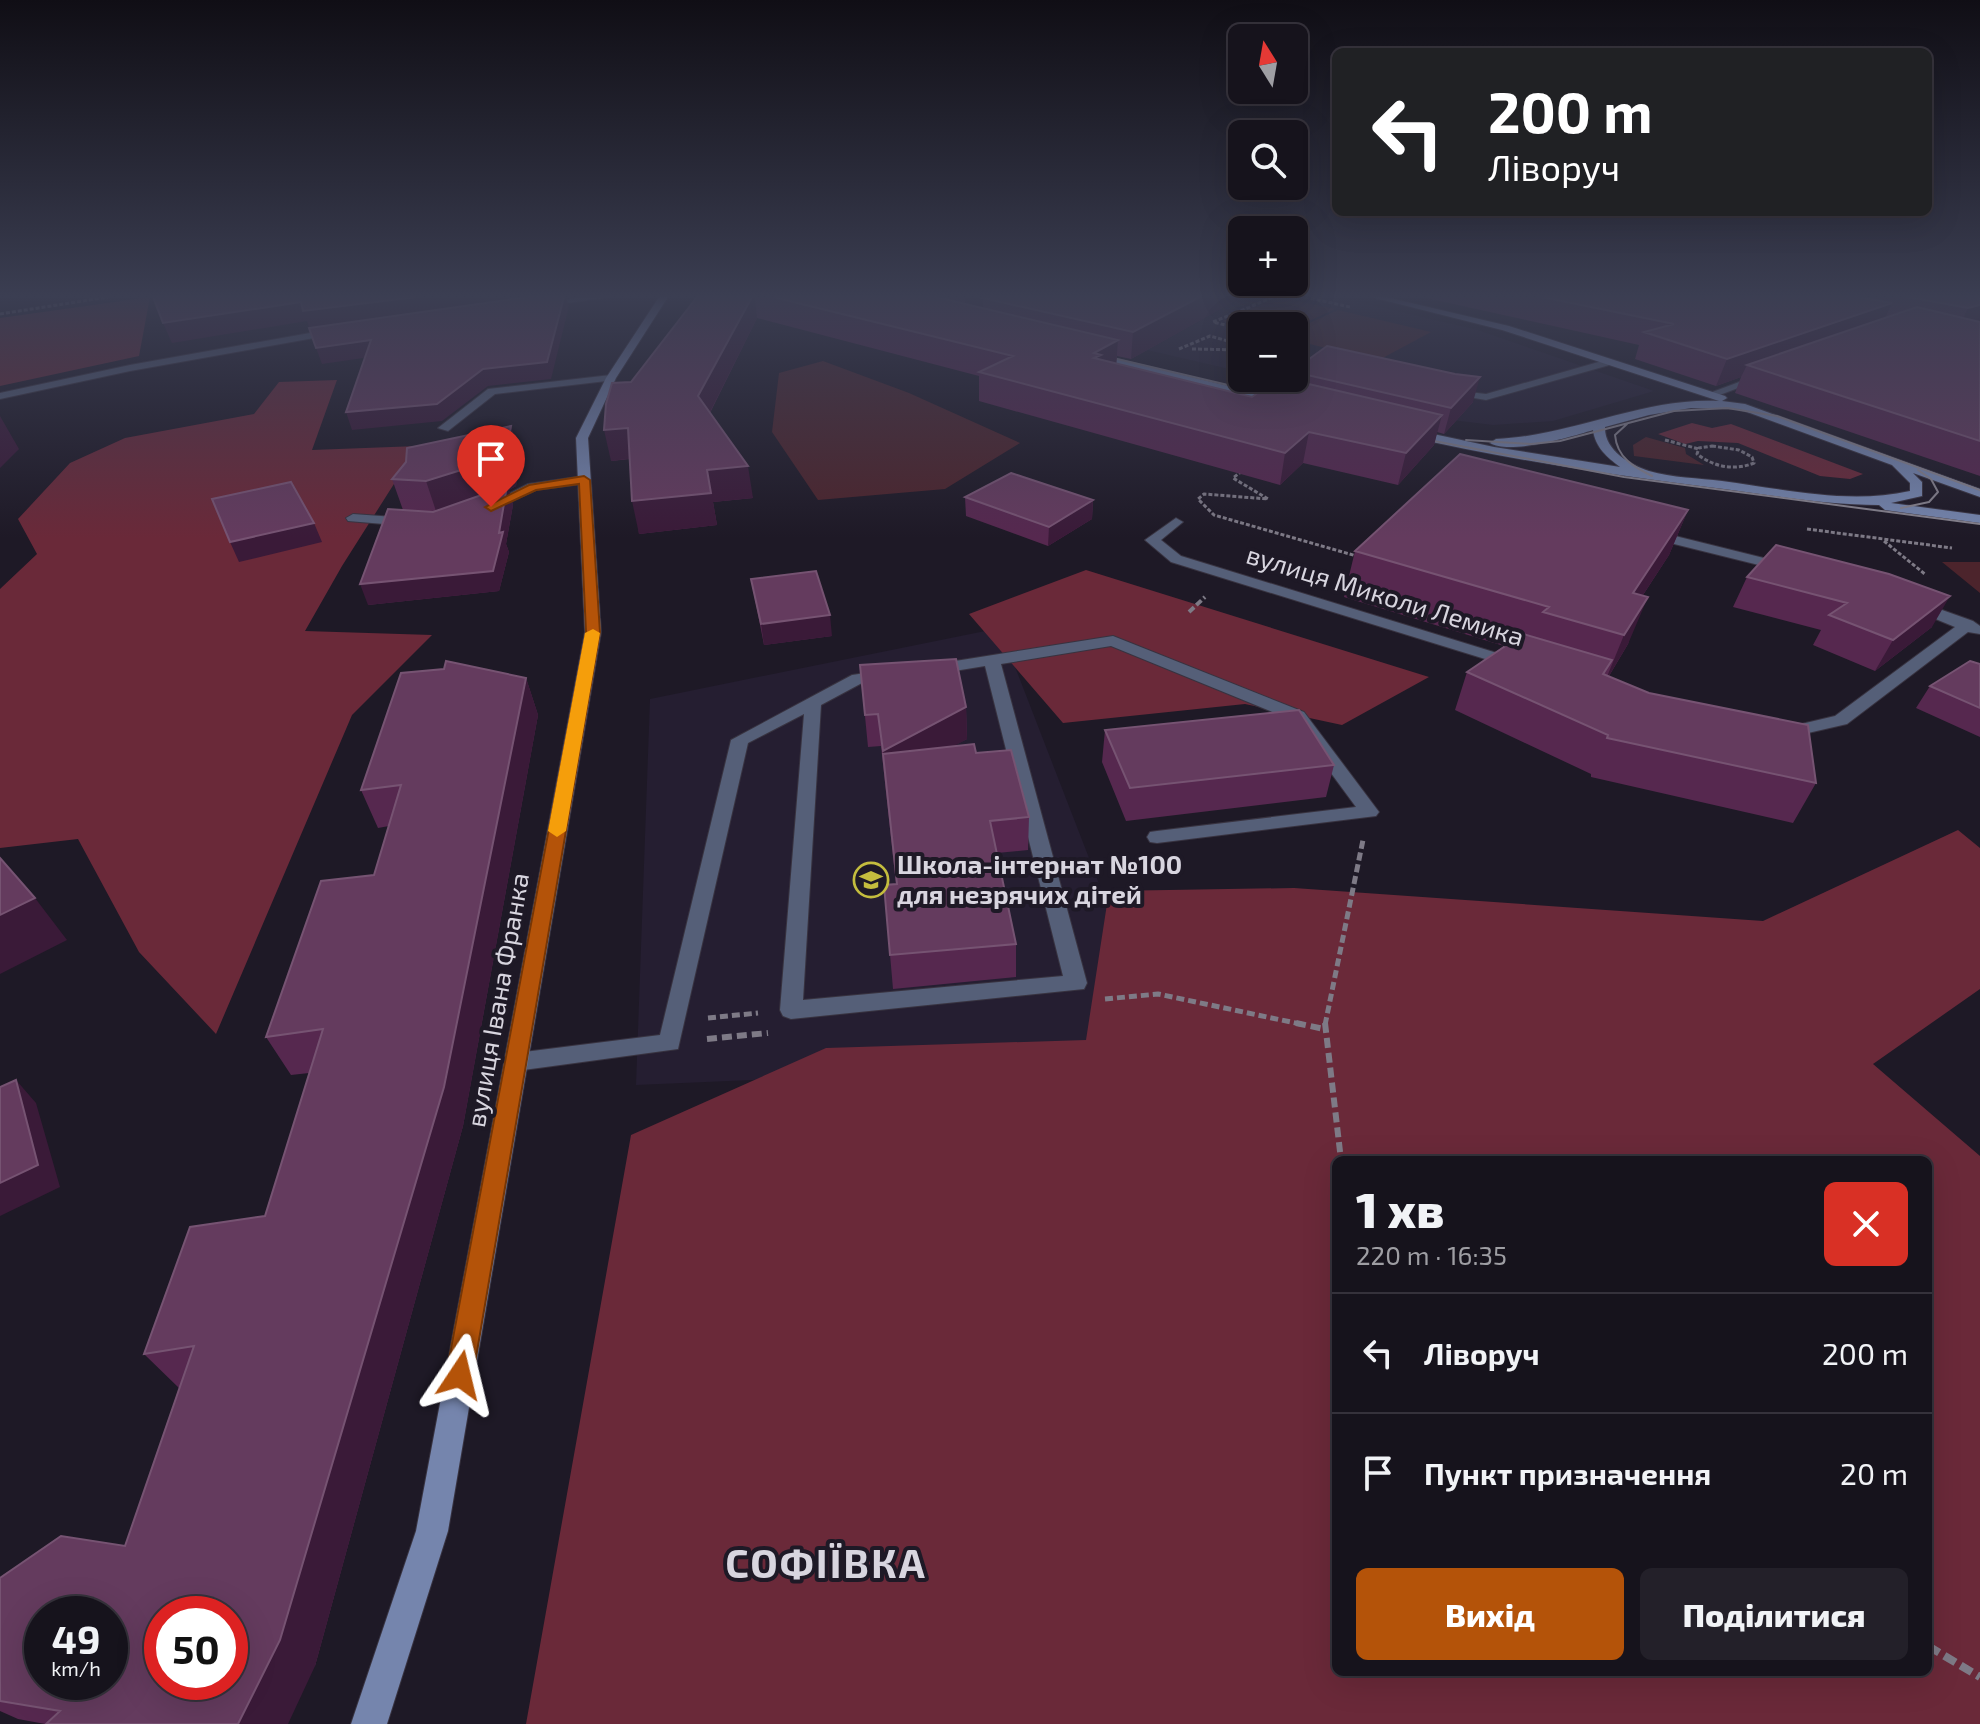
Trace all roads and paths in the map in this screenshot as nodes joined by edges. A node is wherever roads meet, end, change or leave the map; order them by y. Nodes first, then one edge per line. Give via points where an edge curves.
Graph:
1 (86, 377) edge
2 (1181, 377) edge
3 (1555, 377) edge
4 (1659, 377) edge
5 (1760, 377) edge
6 (611, 378) joint
7 (1436, 390) edge
8 (1713, 394) junction
9 (0, 396) edge
10 (1286, 403) edge
11 (1741, 406) junction
12 (1599, 425) junction
13 (444, 428) dead end
14 (1405, 432) edge
15 (1450, 442) junction
16 (1892, 460) junction
17 (1245, 468) edge
18 (1643, 474) junction
19 (584, 480) junction
20 (1980, 493) edge
21 (1845, 501) junction
22 (478, 512) edge
23 (353, 518) dead end
24 (1980, 519) edge
25 (1176, 522) dead end
26 (425, 523) edge
27 (1795, 527) dead end
28 (1632, 529) edge
29 (1884, 540) junction
30 (1960, 549) dead end
31 (1361, 557) dead end
32 (1909, 561) dead end
33 (1808, 573) edge
34 (1210, 592) dead end
35 (1896, 598) edge
36 (1189, 612) dead end
37 (1974, 628) edge
38 (992, 662) junction
39 (1528, 668) edge
40 (813, 702) junction
41 (1764, 733) edge
42 (1369, 812) junction
43 (1157, 837) dead end
44 (791, 1010) junction
45 (674, 1021) junction
46 (516, 1062) junction
47 (1340, 1156) edge
48 (1932, 1648) edge
49 (1980, 1677) edge
50 (369, 1724) edge

1 - 9 street
2 - 10 main road
3 - 7 street via 1486,397
4 - 8 main road
5 - 8 street
6 - 13 street via 492,391
6 - 19 main road, вулиця Івана Франка via 582,438
8 - 11 main road
11 - 12 main road via 1658,407
11 - 16 main road
12 - 15 main road via 1541,439
12 - 18 main road via 1601,441
14 - 15 main road
15 - 18 main road via 1490,456
16 - 20 main road
16 - 21 main road via 1916,482 1917,493 1882,501
17 - 31 path via 1233,478 1268,499 1204,494 1198,499 1214,515
18 - 21 main road
19 - 22 street via 533,487
19 - 46 main road, вулиця Івана Франка via 593,632
21 - 24 main road
23 - 26 street
25 - 39 street, вулиця Миколи Лемика via 1152,540 1176,559
27 - 29 path
28 - 33 street
29 - 30 path
29 - 32 path
34 - 36 path
35 - 37 street
37 - 41 street via 1841,720 1792,734
38 - 40 street via 858,679
38 - 42 street via 1113,641 1128,646 1298,716
38 - 44 street via 1076,983
40 - 44 street
40 - 45 street via 740,740
42 - 43 street
42 - 47 path via 1324,1029
44 - 45 path
45 - 46 street via 670,1043
46 - 50 main road, вулиця Івана Франка via 432,1531
48 - 49 path

